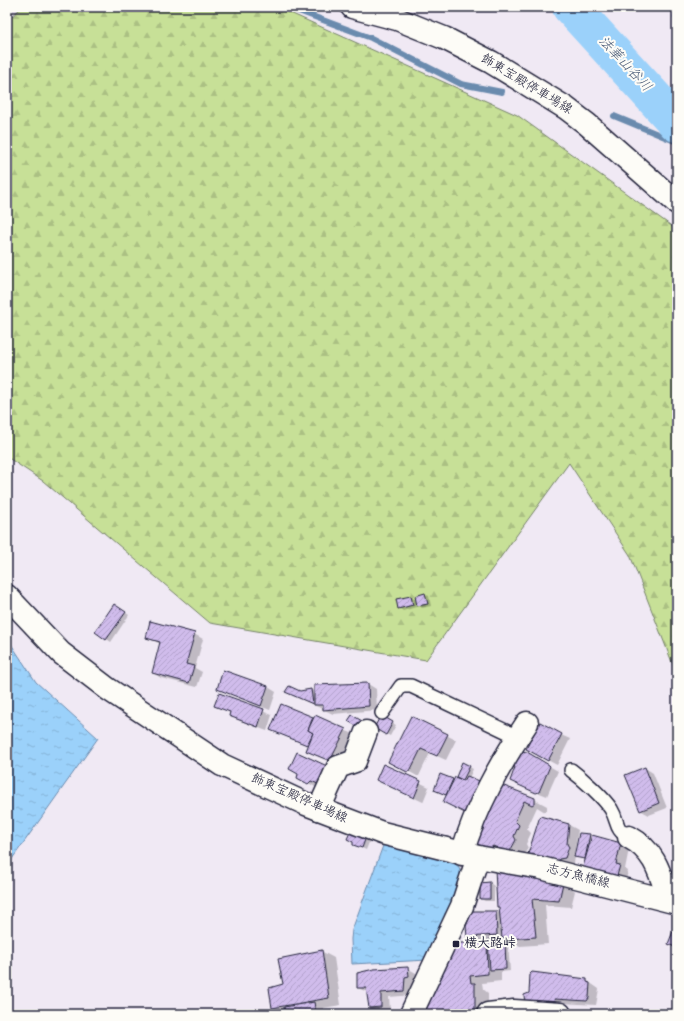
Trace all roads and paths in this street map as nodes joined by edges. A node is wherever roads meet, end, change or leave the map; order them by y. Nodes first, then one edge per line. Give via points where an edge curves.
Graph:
1 (352, 7) edge
2 (677, 203) edge
3 (7, 596) edge
4 (382, 713) dead end
5 (522, 730) joint
6 (366, 732) dead end
7 (571, 770) dead end
8 (319, 809) junction
9 (630, 837) joint
10 (470, 855) junction
11 (673, 901) edge
12 (411, 1014) edge
13 (488, 1014) edge
14 (560, 1014) edge

1 - 2 main road, 飾東宝殿停車場線 via 397,19 444,38 491,62 566,108
3 - 8 main road, 飾東宝殿停車場線 via 61,653 108,689 222,765
4 - 5 lane via 401,686 411,686
5 - 10 main road via 480,804
6 - 8 main road via 355,761 338,767
7 - 9 lane via 604,800 612,810 620,832
8 - 10 main road, 飾東宝殿停車場線 via 382,833
9 - 11 main road via 643,844 655,860
10 - 11 main road, 志方魚橋線 via 541,868
10 - 12 main road via 462,906
13 - 14 main road

